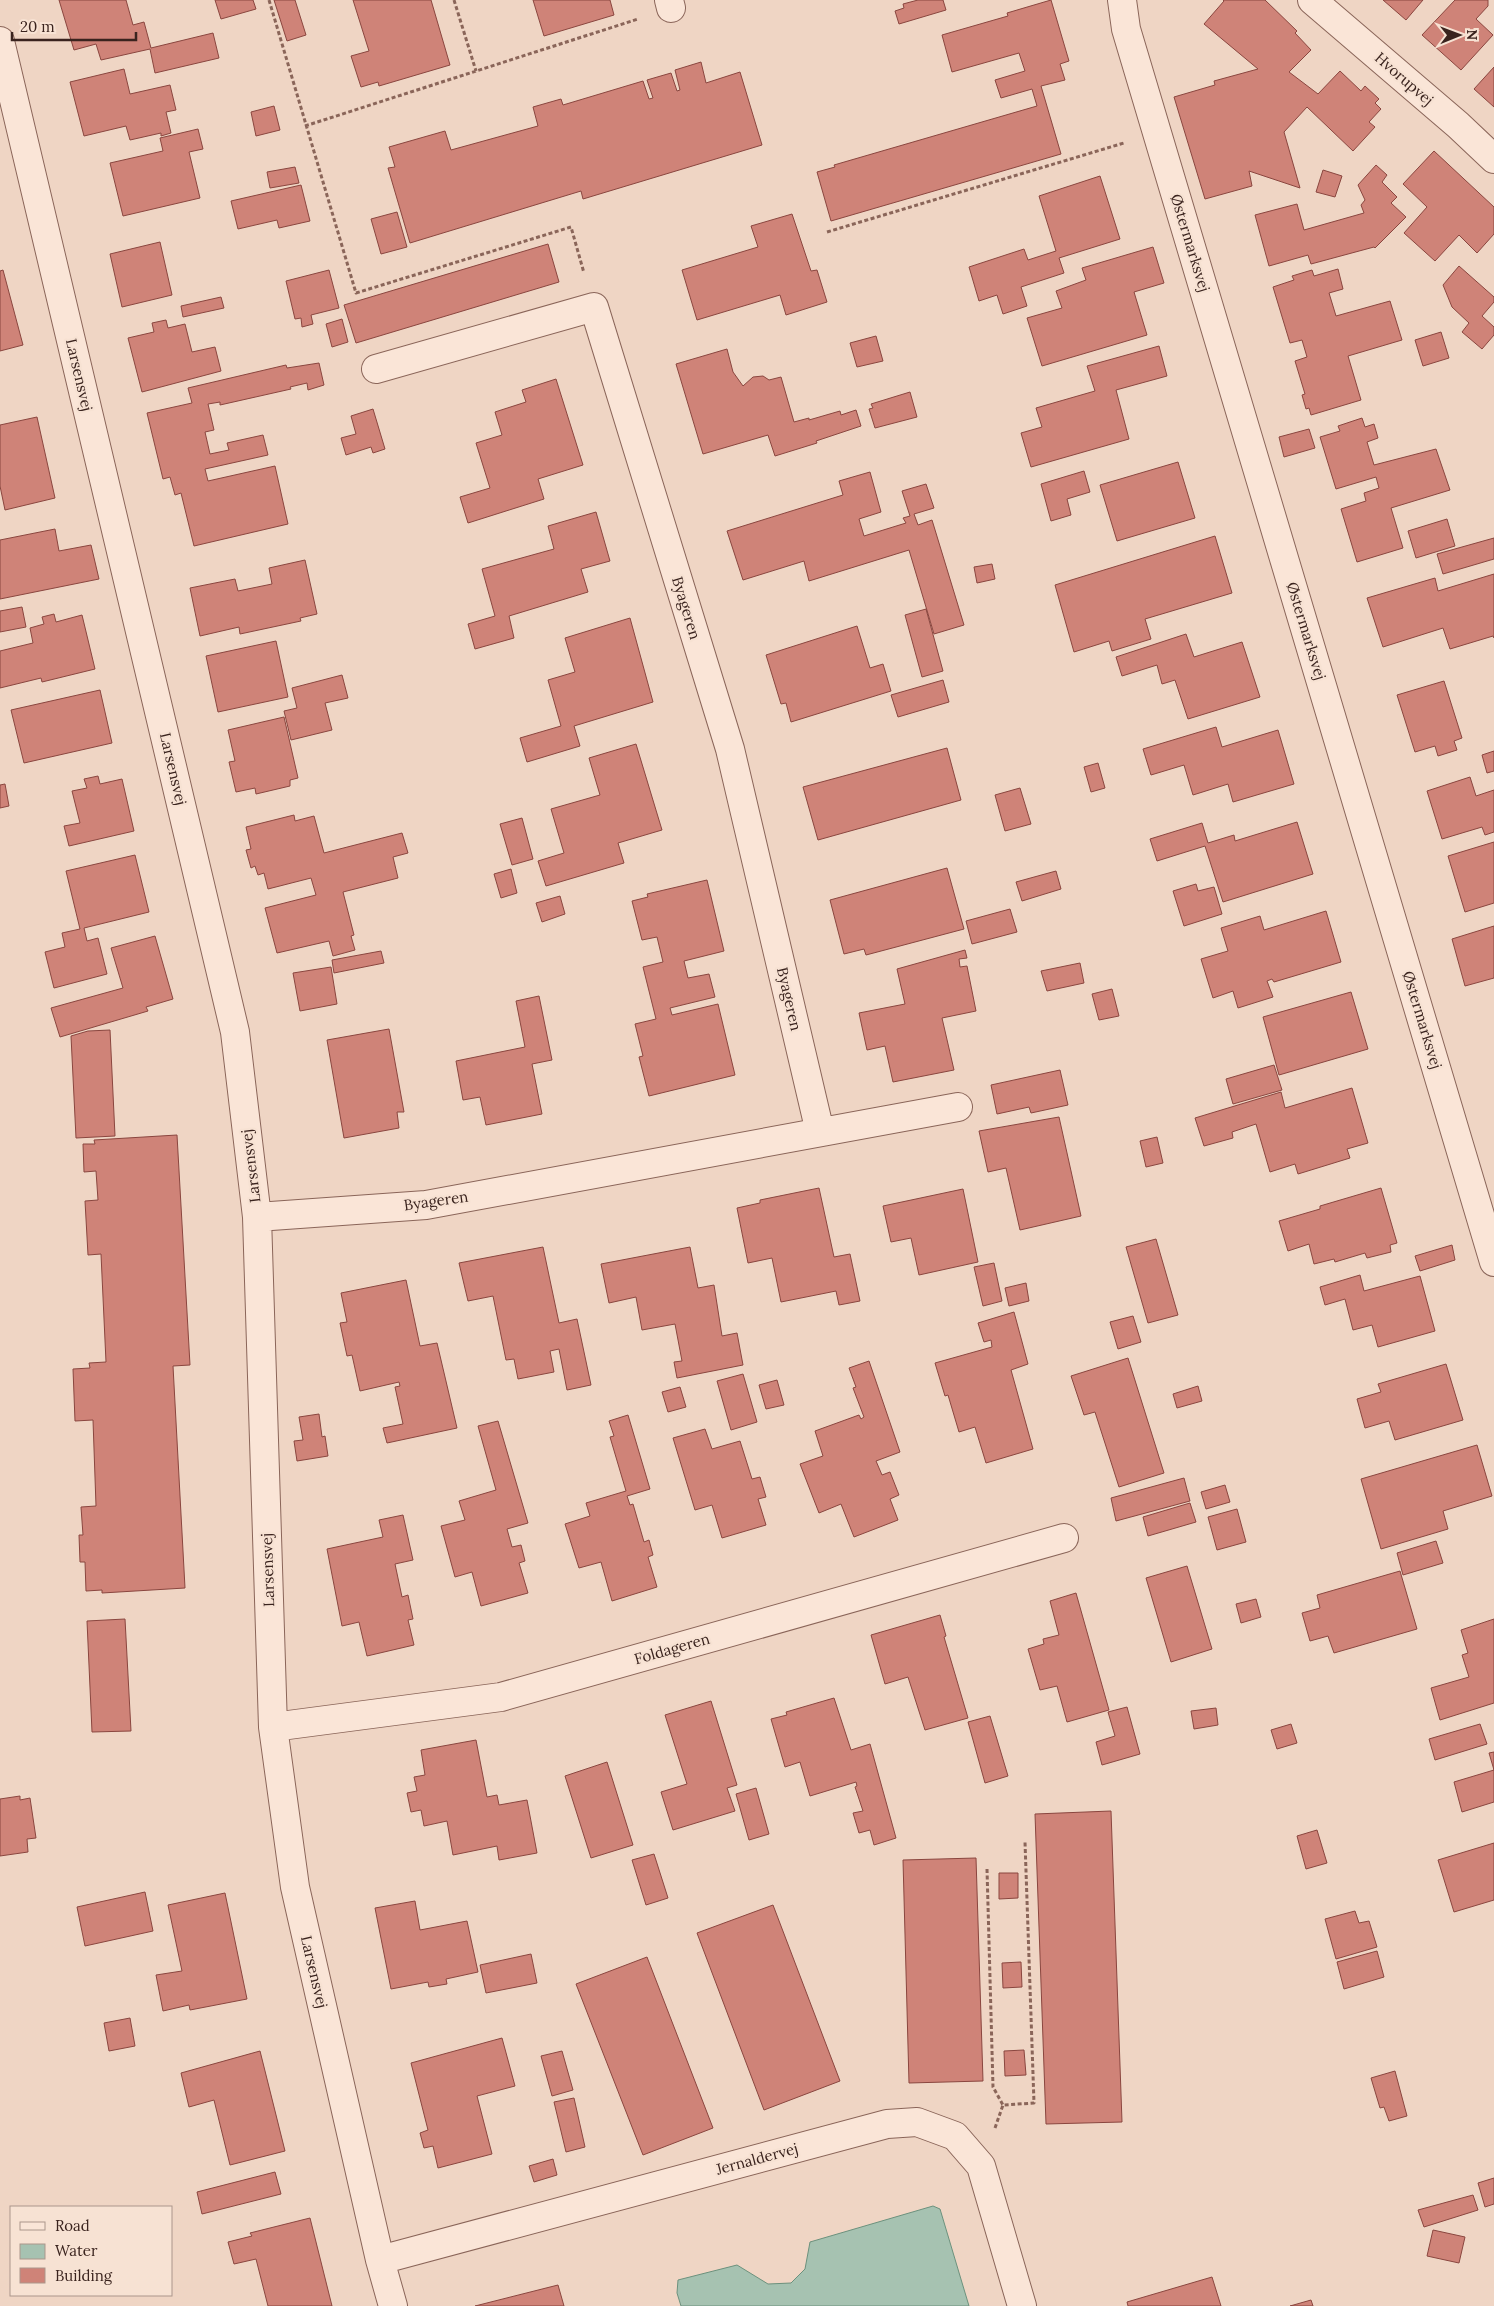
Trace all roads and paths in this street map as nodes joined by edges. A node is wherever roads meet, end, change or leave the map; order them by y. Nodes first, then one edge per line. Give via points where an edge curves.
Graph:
1 (269, 0) edge
2 (454, 0) edge
3 (1122, 0) edge
4 (1312, 0) edge
5 (670, 4) edge
6 (0, 41) edge
7 (476, 71) junction
8 (305, 126) junction
9 (1157, 133) junction
10 (1494, 159) edge
11 (828, 232) dead end
12 (594, 307) junction
13 (376, 369) dead end
14 (958, 1107) dead end
15 (820, 1132) junction
16 (257, 1217) junction
17 (1494, 1262) edge
18 (1064, 1538) dead end
19 (273, 1727) junction
20 (1025, 1842) dead end
21 (987, 1870) dead end
22 (1003, 2105) junction
23 (981, 2166) junction
24 (380, 2260) junction
25 (393, 2306) edge
26 (1022, 2306) edge

1 - 8 path
2 - 7 path
3 - 9 street, Østermarksvej via 1126,29
4 - 10 street, Hvorupvej
5 - 7 path
6 - 16 street, Larsensvej via 235,1032
7 - 8 path
8 - 12 path via 356,293 571,227
9 - 11 path
9 - 17 street, Østermarksvej
12 - 13 street
12 - 15 street, Byageren via 730,749
14 - 15 street, Byageren
15 - 16 street, Byageren via 426,1205
16 - 19 street, Larsensvej
18 - 19 street, Foldageren via 500,1697
19 - 24 street, Larsensvej via 294,1887
20 - 22 path via 1034,2103
21 - 22 path via 993,2087
22 - 23 path
23 - 24 street, Jernaldervej via 955,2136 917,2122 887,2124
23 - 26 street, Jernaldervej
24 - 25 street, Larsensvej

